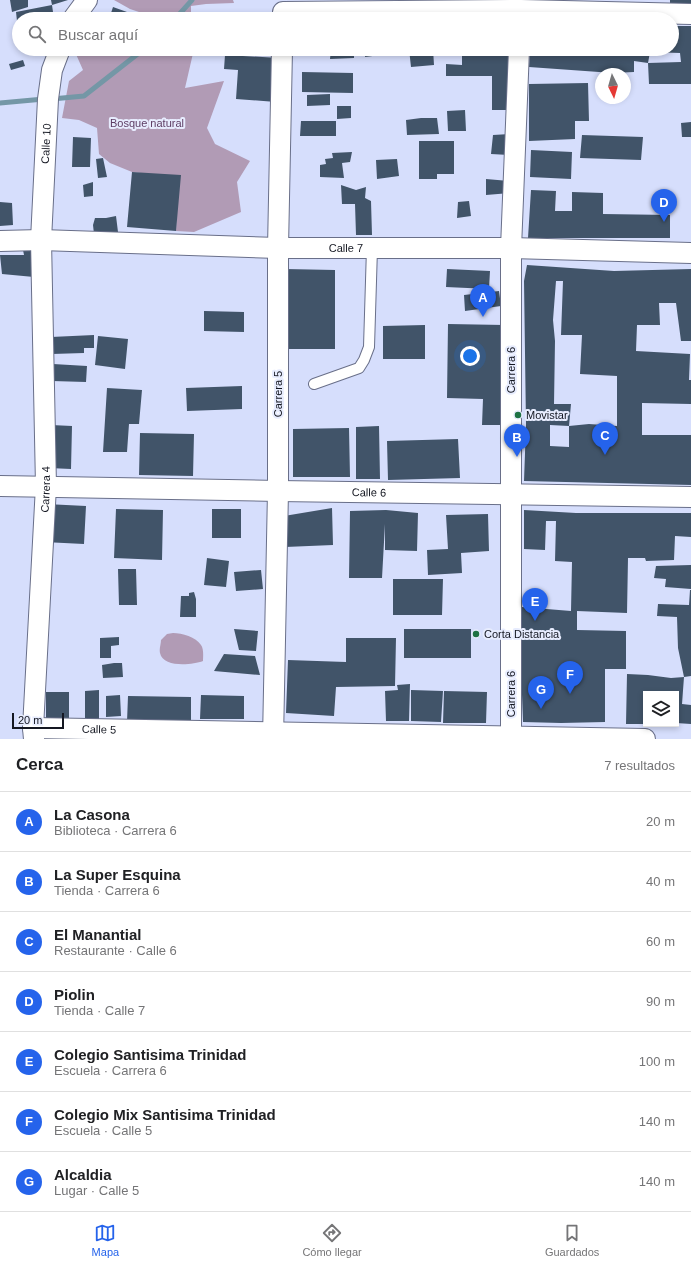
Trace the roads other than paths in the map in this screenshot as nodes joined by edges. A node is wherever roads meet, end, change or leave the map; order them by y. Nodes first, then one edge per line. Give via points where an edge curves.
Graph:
1 (87, 0) edge
2 (283, 10) edge
3 (521, 10) edge
4 (79, 12) edge
5 (606, 12) edge
6 (679, 14) edge
7 (691, 14) edge
8 (57, 56) edge
9 (282, 56) edge
10 (519, 56) edge
11 (41, 240) junction
12 (0, 241) edge
13 (278, 248) junction
14 (372, 248) junction
15 (511, 248) junction
16 (691, 253) edge
17 (314, 384) dead end
18 (0, 486) edge
19 (46, 486) junction
20 (278, 492) junction
21 (510, 494) junction
22 (691, 497) edge
23 (33, 733) edge
24 (274, 735) edge
25 (511, 738) edge
26 (645, 739) edge

1 - 4 street
2 - 3 street
3 - 5 street
6 - 7 street
8 - 11 street, Calle 10 via 52,70 48,99
9 - 13 street, Carrera 5
10 - 15 street, Carrera 6
11 - 12 street, Calle 7
11 - 13 street, Calle 7
11 - 19 street, Carrera 4
13 - 14 street, Calle 7
13 - 20 street, Carrera 5
14 - 15 street, Calle 7
14 - 17 lane via 369,347 364,360 359,368
15 - 16 street, Calle 7
15 - 21 street, Carrera 6
18 - 19 street, Calle 6
19 - 20 street, Calle 6
19 - 23 street, Carrera 4
20 - 21 street, Calle 6
20 - 24 street, Carrera 5
21 - 22 street, Calle 6
21 - 25 street, Carrera 6
23 - 24 street, Calle 5
24 - 25 street, Calle 5
25 - 26 street, Calle 5

